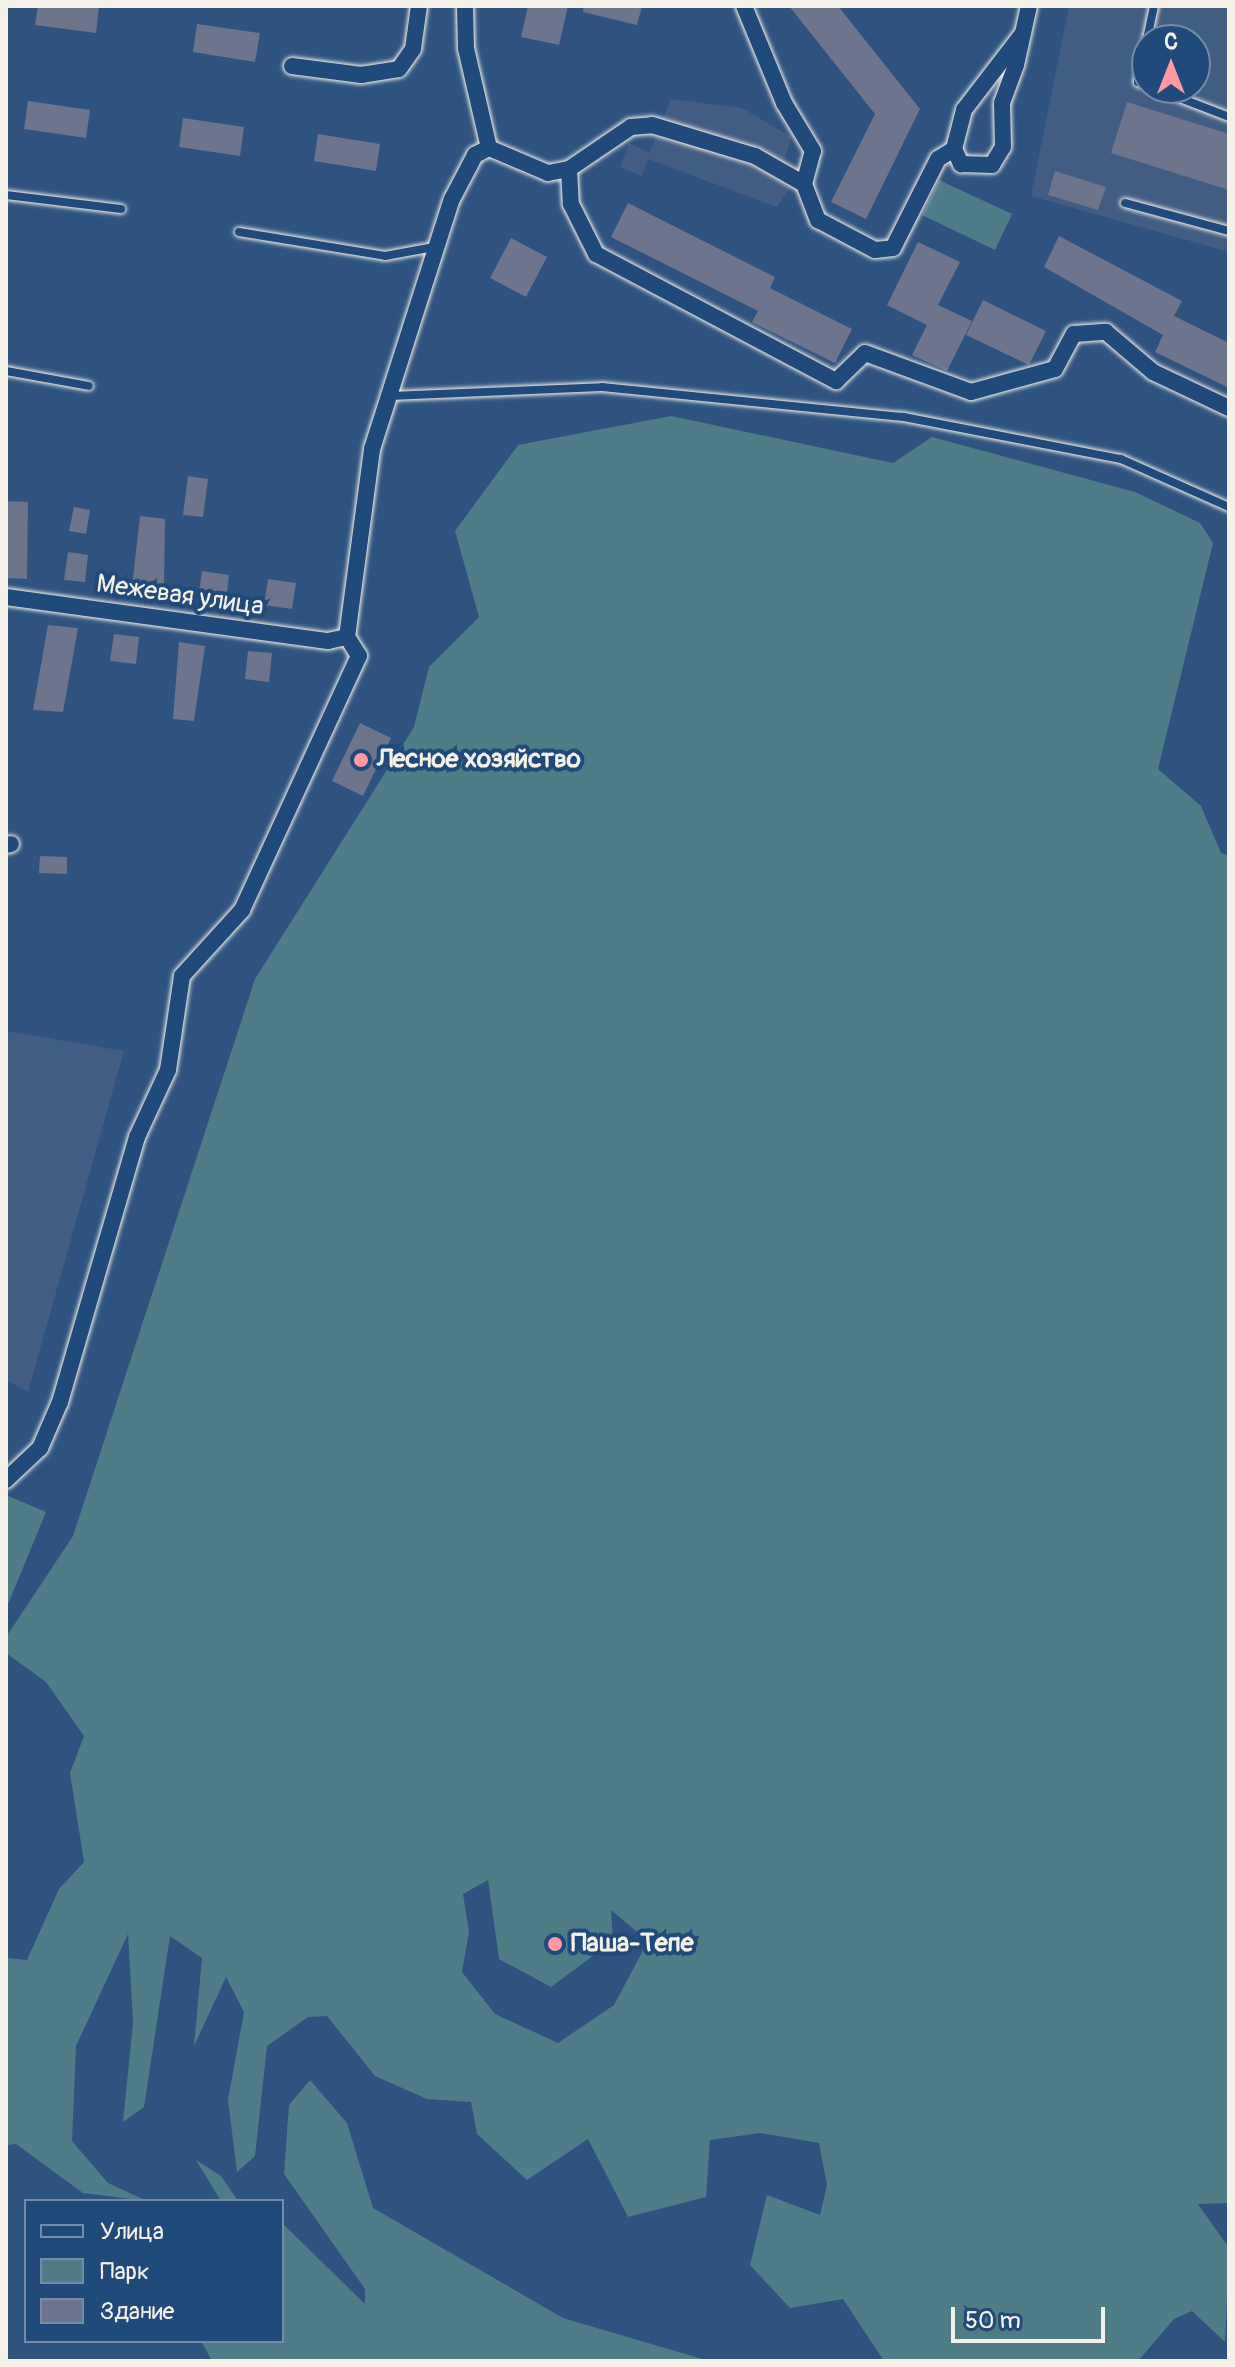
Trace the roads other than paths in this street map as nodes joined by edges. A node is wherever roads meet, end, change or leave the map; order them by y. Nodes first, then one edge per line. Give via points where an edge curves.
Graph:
1 (419, 6) edge
2 (465, 6) edge
3 (744, 6) edge
4 (1029, 6) edge
5 (1023, 33) junction
6 (292, 66) dead end
7 (1195, 104) edge
8 (1229, 117) edge
9 (489, 148) junction
10 (954, 149) junction
11 (569, 169) junction
12 (804, 184) junction
13 (6, 195) edge
14 (1125, 203) dead end
15 (121, 209) dead end
16 (1229, 231) edge
17 (239, 232) dead end
18 (434, 247) junction
19 (6, 371) edge
20 (89, 386) dead end
21 (390, 396) junction
22 (1229, 408) edge
23 (1229, 507) edge
24 (6, 597) edge
25 (347, 637) junction
26 (6, 1480) edge

1 - 6 street via 413,49 399,69 361,75
2 - 9 street via 466,48
3 - 12 street via 784,103 813,151
4 - 5 street
5 - 10 street via 964,110
5 - 10 street via 1002,103 997,156 979,167 961,164
7 - 8 lane
9 - 11 street via 548,173
9 - 18 street via 475,155
10 - 12 street via 938,159 893,248 875,250 818,220
11 - 12 street via 631,127 652,125 755,156
11 - 22 street via 571,204 596,254 836,381 865,353 971,392 1055,369 1074,334 1106,332 1153,372
13 - 15 lane
14 - 16 lane
17 - 18 lane via 385,256
18 - 21 street
19 - 20 lane
21 - 23 lane via 602,387 904,417 1121,459
21 - 25 street via 372,449
24 - 25 street, Межевая улица via 328,641
25 - 26 street via 359,656 270,853 242,910 182,976 168,1070 137,1137 60,1402 40,1448

